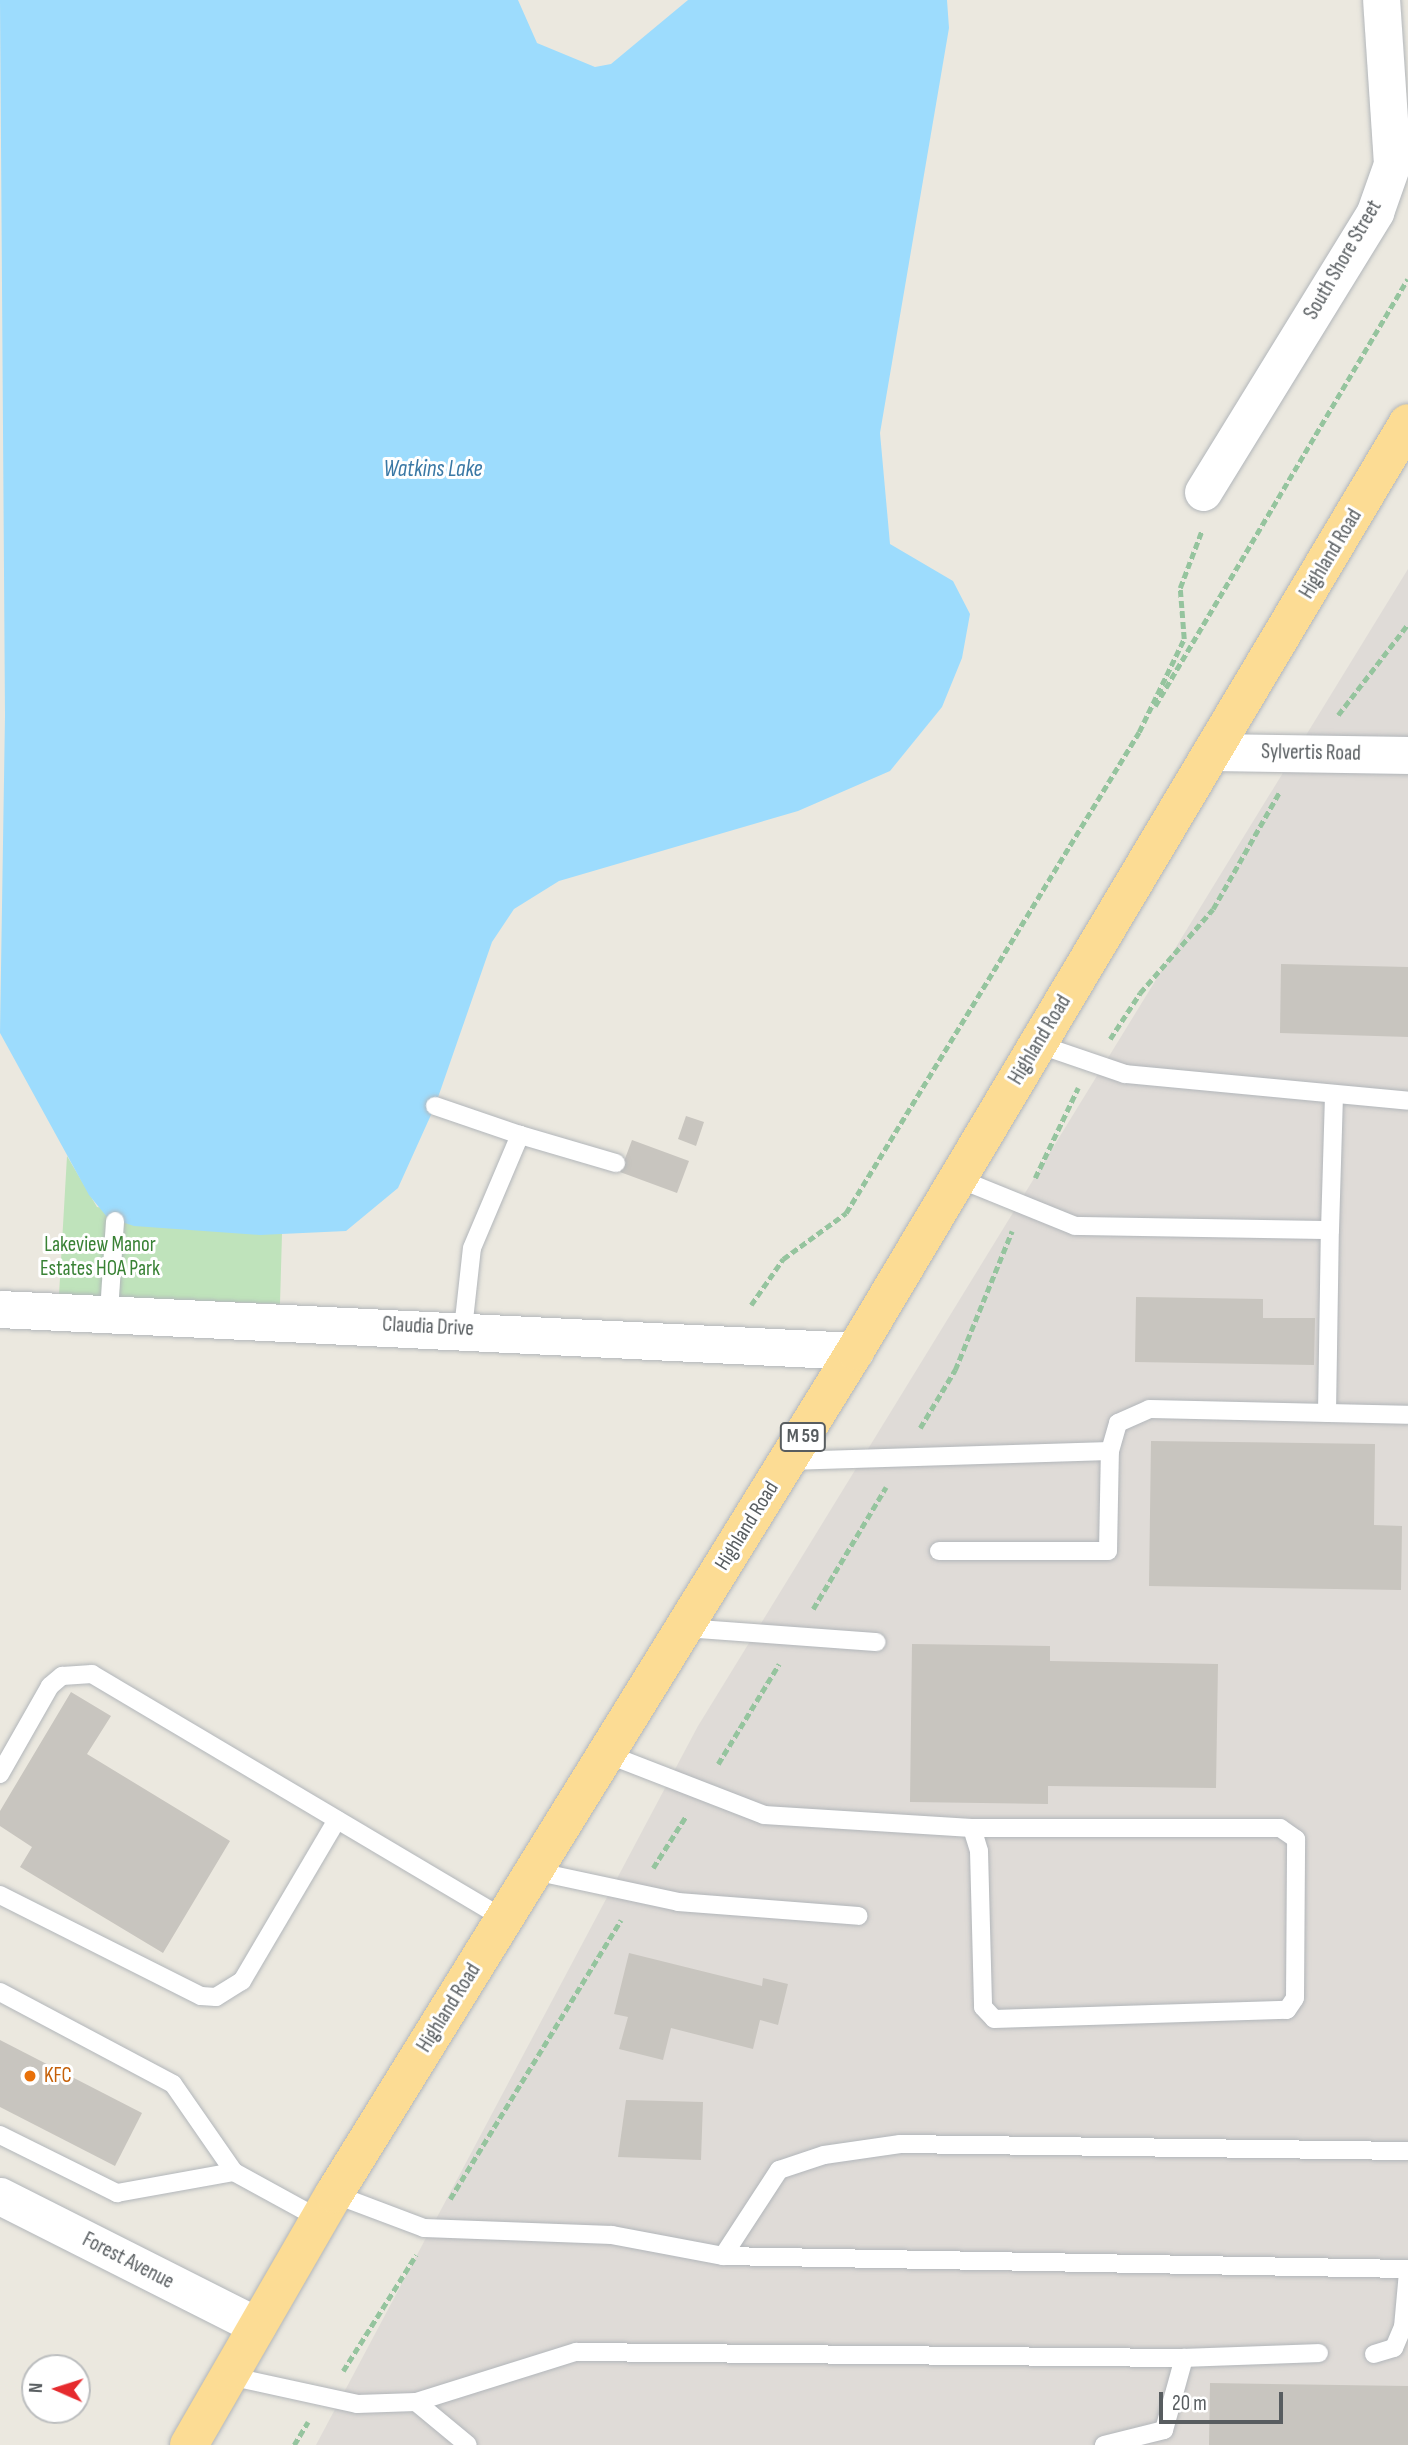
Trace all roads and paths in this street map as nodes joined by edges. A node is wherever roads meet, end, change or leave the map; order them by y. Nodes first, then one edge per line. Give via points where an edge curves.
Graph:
1 (1381, 0) edge
2 (1408, 279) edge
3 (1408, 423) edge
4 (1203, 492) joint
5 (1408, 624) edge
6 (1144, 721) junction
7 (1214, 752) junction
8 (1309, 753) junction
9 (1408, 755) edge
10 (1037, 1045) junction
11 (1094, 1064) junction
12 (1334, 1098) junction
13 (1408, 1101) edge
14 (435, 1106) dead end
15 (520, 1135) junction
16 (616, 1163) dead end
17 (957, 1178) junction
18 (1023, 1205) junction
19 (116, 1220) dead end
20 (1330, 1230) junction
21 (0, 1309) edge
22 (109, 1311) junction
23 (463, 1329) junction
24 (728, 1343) junction
25 (855, 1351) junction
26 (1327, 1413) junction
27 (1408, 1415) edge
28 (1110, 1451) junction
29 (906, 1453) junction
30 (788, 1461) junction
31 (939, 1551) dead end
32 (684, 1628) junction
33 (796, 1636) junction
34 (876, 1642) dead end
35 (607, 1754) junction
36 (0, 1774) edge
37 (702, 1791) junction
38 (337, 1820) junction
39 (972, 1828) junction
40 (534, 1871) junction
41 (637, 1894) junction
42 (0, 1895) edge
43 (858, 1916) dead end
44 (505, 1919) junction
45 (0, 1992) edge
46 (0, 2135) edge
47 (1408, 2151) edge
48 (234, 2172) junction
49 (0, 2196) edge
50 (327, 2207) junction
51 (432, 2229) junction
52 (723, 2256) junction
53 (1408, 2270) edge
54 (257, 2326) junction
55 (1319, 2353) dead end
56 (1374, 2354) dead end
57 (1184, 2358) junction
58 (229, 2375) junction
59 (325, 2397) junction
60 (416, 2402) junction
61 (189, 2445) edge
62 (294, 2445) edge
63 (468, 2445) edge
64 (1104, 2445) edge

1 - 4 street, South Shore Street via 1392,164 1375,212
2 - 6 path
3 - 7 highway, Highland Road / M 59
4 - 6 path via 1208,509 1180,588 1184,639
5 - 8 path
6 - 24 path via 846,1213 783,1259
7 - 8 street, Sylvertis Road
7 - 10 highway, Highland Road / M 59
8 - 9 street, Sylvertis Road
8 - 11 path via 1267,808 1213,909 1140,993
10 - 11 lane
10 - 17 highway, Highland Road / M 59
11 - 12 lane via 1125,1074
11 - 18 path
12 - 13 lane
12 - 20 lane
14 - 15 lane
15 - 16 lane
15 - 23 lane via 472,1248
17 - 18 lane
17 - 25 highway, Highland Road / M 59
18 - 20 lane via 1075,1226
18 - 29 path via 955,1370
19 - 22 lane
20 - 26 lane
21 - 22 street, Claudia Drive
22 - 23 street, Claudia Drive
23 - 24 street, Claudia Drive
24 - 25 street, Claudia Drive
25 - 30 highway, Highland Road / M 59
26 - 27 lane
26 - 28 lane via 1149,1409 1118,1423
28 - 29 lane
28 - 31 lane via 1108,1551
29 - 30 lane
29 - 33 path
30 - 32 highway, Highland Road / M 59
32 - 33 lane
32 - 35 highway, Highland Road / M 59
33 - 34 lane
33 - 37 path
35 - 37 lane
35 - 40 highway, Highland Road / M 59
36 - 38 lane via 50,1686 62,1676 92,1674
37 - 39 lane via 764,1815
37 - 41 path
38 - 42 lane via 242,1981 216,1997 201,1996
38 - 44 lane
39 - 39 lane via 979,1852 983,2007 994,2019 1287,2010 1295,1998 1296,1839 1280,1828
40 - 41 lane
40 - 44 highway, Highland Road / M 59
41 - 43 lane
41 - 51 path
44 - 50 highway, Highland Road / M 59
45 - 48 lane via 173,2084
46 - 48 lane via 117,2193
47 - 52 lane via 901,2144 824,2155 779,2170
48 - 50 lane
49 - 54 street, Forest Avenue
50 - 51 lane
50 - 54 highway, Highland Road / M 59
51 - 52 lane via 612,2235
51 - 59 path
52 - 53 lane
53 - 56 lane via 1403,2327 1394,2348
54 - 58 highway, Highland Road / M 59
55 - 57 lane
57 - 60 lane via 576,2352
57 - 64 lane via 1164,2430
58 - 59 lane
58 - 61 highway, Highland Road / M 59
59 - 60 lane
59 - 62 path
60 - 63 lane

